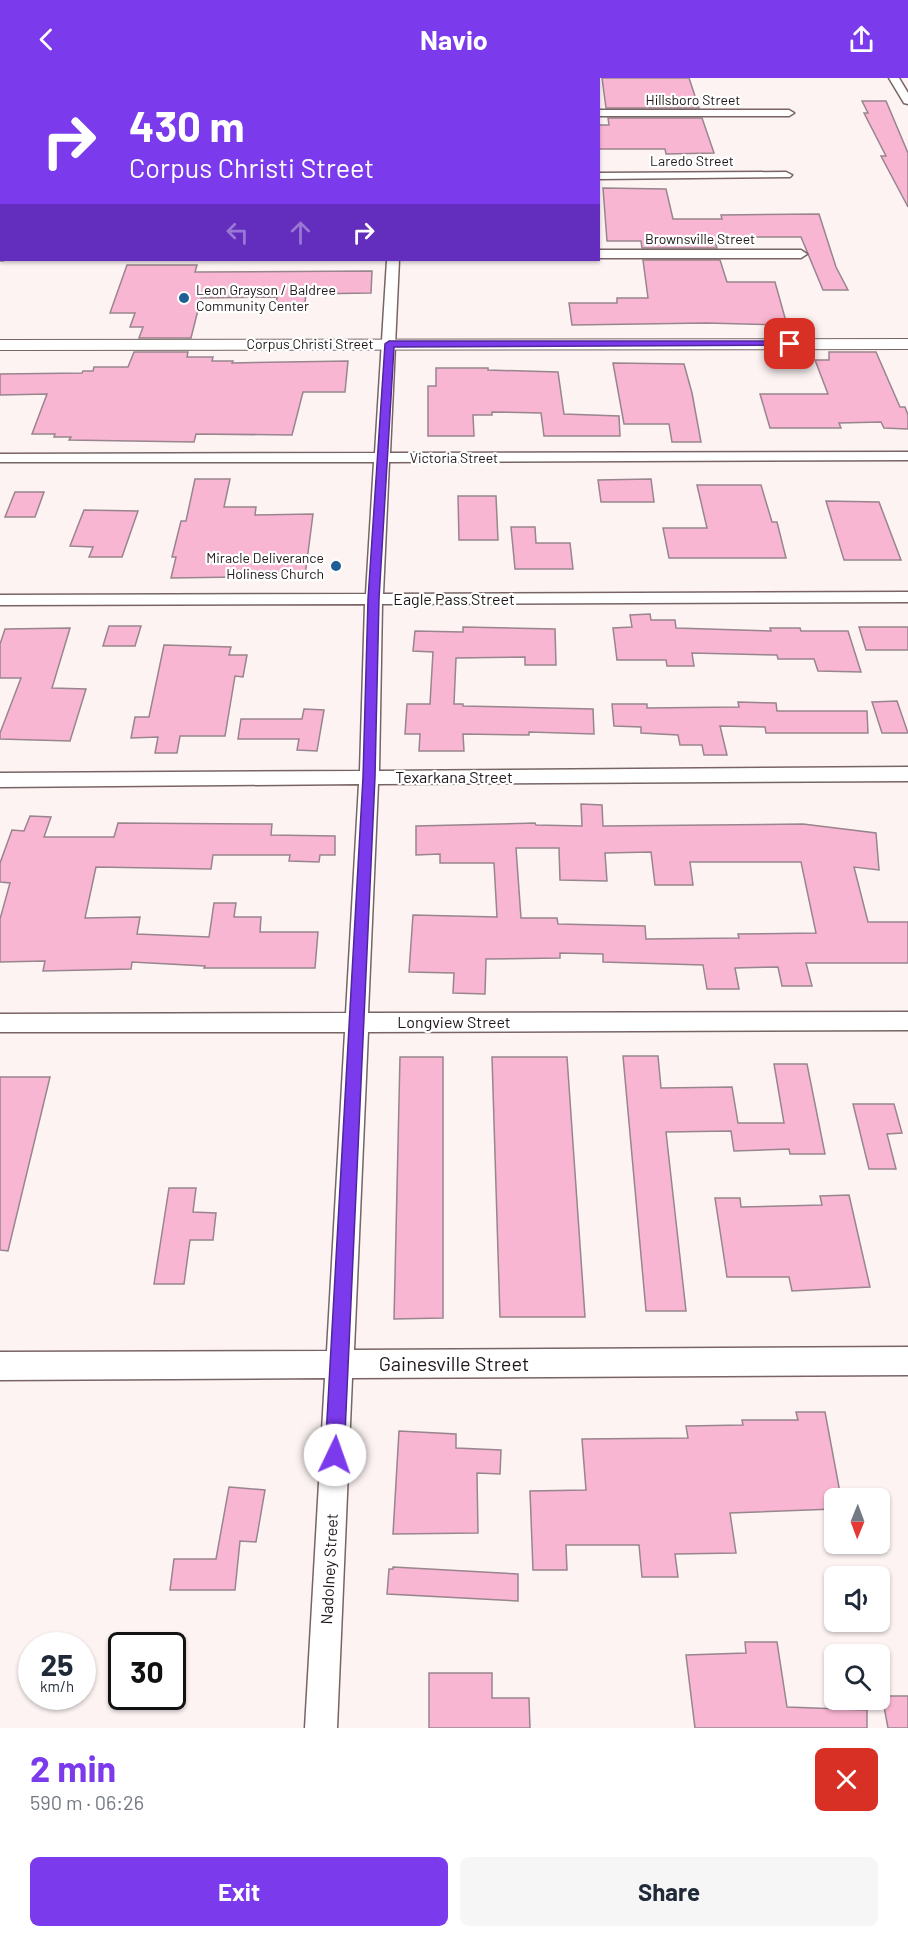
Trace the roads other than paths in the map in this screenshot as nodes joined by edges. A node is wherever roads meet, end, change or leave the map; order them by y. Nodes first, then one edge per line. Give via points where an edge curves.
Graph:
1 (894, 78) edge
2 (908, 101) edge
3 (600, 113) edge
4 (789, 113) dead end
5 (786, 175) dead end
6 (600, 176) edge
7 (600, 254) edge
8 (801, 254) dead end
9 (393, 261) edge
10 (389, 344) junction
11 (908, 344) edge
12 (0, 345) edge
13 (908, 456) edge
14 (0, 458) edge
15 (382, 458) junction
16 (908, 597) edge
17 (374, 599) junction
18 (0, 600) edge
19 (908, 774) edge
20 (369, 777) junction
21 (0, 780) edge
22 (908, 1021) edge
23 (356, 1022) junction
24 (0, 1023) edge
25 (908, 1361) edge
26 (339, 1364) junction
27 (0, 1366) edge
28 (321, 1728) edge

1 - 2 street
3 - 4 street, Hillsboro Street
5 - 6 street, Laredo Street
7 - 8 street, Brownsville Street
9 - 10 street, Nadolney Street
10 - 11 street, Corpus Christi Street
10 - 12 street, Corpus Christi Street
10 - 15 street, Nadolney Street
13 - 15 street, Victoria Street
14 - 15 street, Victoria Street
15 - 17 street, Nadolney Street
16 - 17 street, Eagle Pass Street
17 - 18 street, Eagle Pass Street
17 - 20 street, Nadolney Street
19 - 20 street, Texarkana Street
20 - 21 street, Texarkana Street
20 - 23 street, Nadolney Street
22 - 23 street, Longview Street
23 - 24 street, Longview Street
23 - 26 street, Nadolney Street
25 - 26 street, Gainesville Street
26 - 27 street, Gainesville Street
26 - 28 street, Nadolney Street

